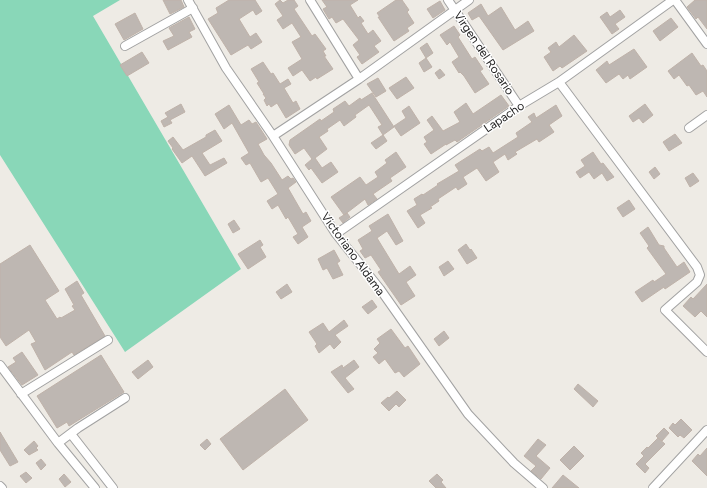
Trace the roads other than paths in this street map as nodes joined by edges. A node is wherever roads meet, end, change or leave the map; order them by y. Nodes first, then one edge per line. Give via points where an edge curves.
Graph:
1 (188, 0) edge
2 (310, 0) edge
3 (448, 0) edge
4 (469, 0) edge
5 (674, 0) edge
6 (193, 8) junction
7 (455, 10) junction
8 (707, 44) edge
9 (125, 46) dead end
10 (359, 79) junction
11 (559, 82) junction
12 (519, 106) junction
13 (707, 115) edge
14 (689, 128) dead end
15 (273, 136) junction
16 (336, 234) junction
17 (108, 340) dead end
18 (707, 352) edge
19 (0, 365) edge
20 (21, 394) junction
21 (125, 398) dead end
22 (707, 430) edge
23 (71, 434) junction
24 (58, 443) junction
25 (95, 488) edge
26 (112, 488) edge
27 (543, 488) edge
28 (653, 488) edge

1 - 6 street, Victoriano Aldama
2 - 10 street
3 - 7 street, Virgen del Rosario
4 - 7 street
5 - 8 street
5 - 11 street, Lapacho
6 - 9 street
6 - 15 street, Victoriano Aldama via 226,68
7 - 10 street
7 - 12 street, Virgen del Rosario
10 - 15 street
11 - 12 street, Lapacho
11 - 18 street via 697,267 700,275 697,282 665,310
12 - 16 street, Lapacho
13 - 14 street
15 - 16 street, Victoriano Aldama
16 - 27 street, Victoriano Aldama via 380,289 468,414 514,463
17 - 20 street
19 - 20 street
20 - 24 street
21 - 23 street
22 - 28 street
23 - 24 street
23 - 26 street
24 - 25 street

